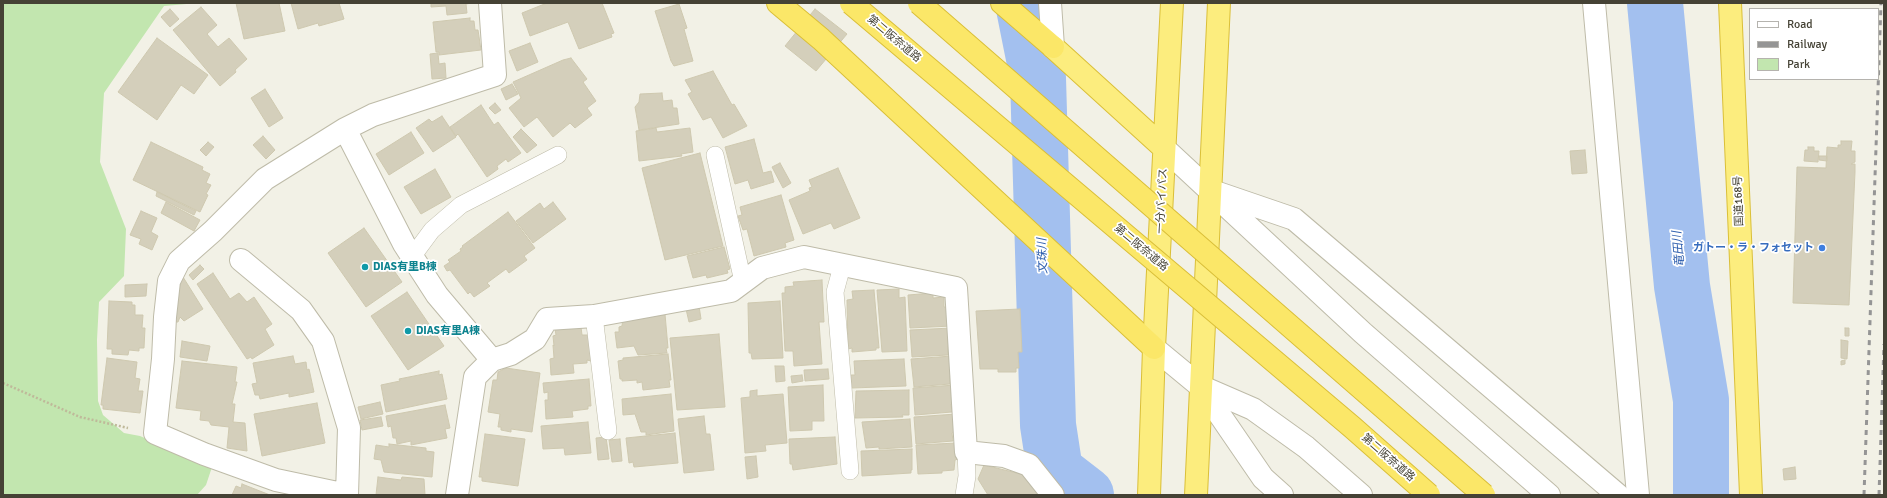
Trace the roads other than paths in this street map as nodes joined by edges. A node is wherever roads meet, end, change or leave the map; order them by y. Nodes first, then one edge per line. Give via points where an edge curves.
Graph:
1 (490, 3) edge
2 (778, 3) edge
3 (851, 3) edge
4 (919, 3) edge
5 (1002, 3) edge
6 (1050, 3) edge
7 (1172, 3) edge
8 (1219, 3) edge
9 (1594, 3) edge
10 (1730, 3) edge
11 (1053, 47) junction
12 (345, 129) junction
13 (1164, 148) junction
14 (558, 155) dead end
15 (715, 155) dead end
16 (1211, 191) junction
17 (412, 257) junction
18 (241, 260) dead end
19 (842, 266) junction
20 (743, 282) junction
21 (594, 316) junction
22 (1154, 348) junction
23 (492, 360) junction
24 (1200, 386) junction
25 (608, 431) dead end
26 (966, 452) junction
27 (850, 471) dead end
28 (347, 495) edge
29 (457, 495) edge
30 (964, 495) edge
31 (1053, 495) edge
32 (1149, 495) edge
33 (1196, 495) edge
34 (1282, 495) edge
35 (1361, 495) edge
36 (1430, 495) edge
37 (1484, 495) edge
38 (1549, 495) edge
39 (1618, 495) edge
40 (1638, 495) edge
41 (1752, 495) edge

1 - 12 street via 495,75 373,115
2 - 22 highway via 827,45
3 - 36 highway, 第二阪奈道路, bridge
4 - 37 highway, bridge
5 - 11 highway
6 - 11 street
7 - 13 highway, 一分バイパス
8 - 16 highway
9 - 40 street
10 - 41 highway, 国道168号
11 - 13 highway
12 - 17 street
12 - 28 street via 265,179 179,261 169,281 155,433 276,480
13 - 16 street
13 - 22 highway, 一分バイパス
14 - 17 lane via 461,205 432,230
15 - 20 lane
16 - 24 highway
16 - 38 street via 1363,333
16 - 39 street via 1294,219
17 - 23 street via 437,295
18 - 28 street via 301,310 323,340 349,428
19 - 20 street via 804,257 762,268
19 - 26 street via 956,288
19 - 27 lane via 835,292
20 - 21 street via 731,291
21 - 23 street via 547,319 535,338 511,354
21 - 25 lane
22 - 24 street
22 - 32 highway, 一分バイパス
23 - 29 street via 475,377
24 - 33 highway
24 - 34 street via 1263,478
24 - 35 street via 1253,409 1306,447
26 - 30 lane via 967,476
26 - 31 street via 1004,456 1029,465

